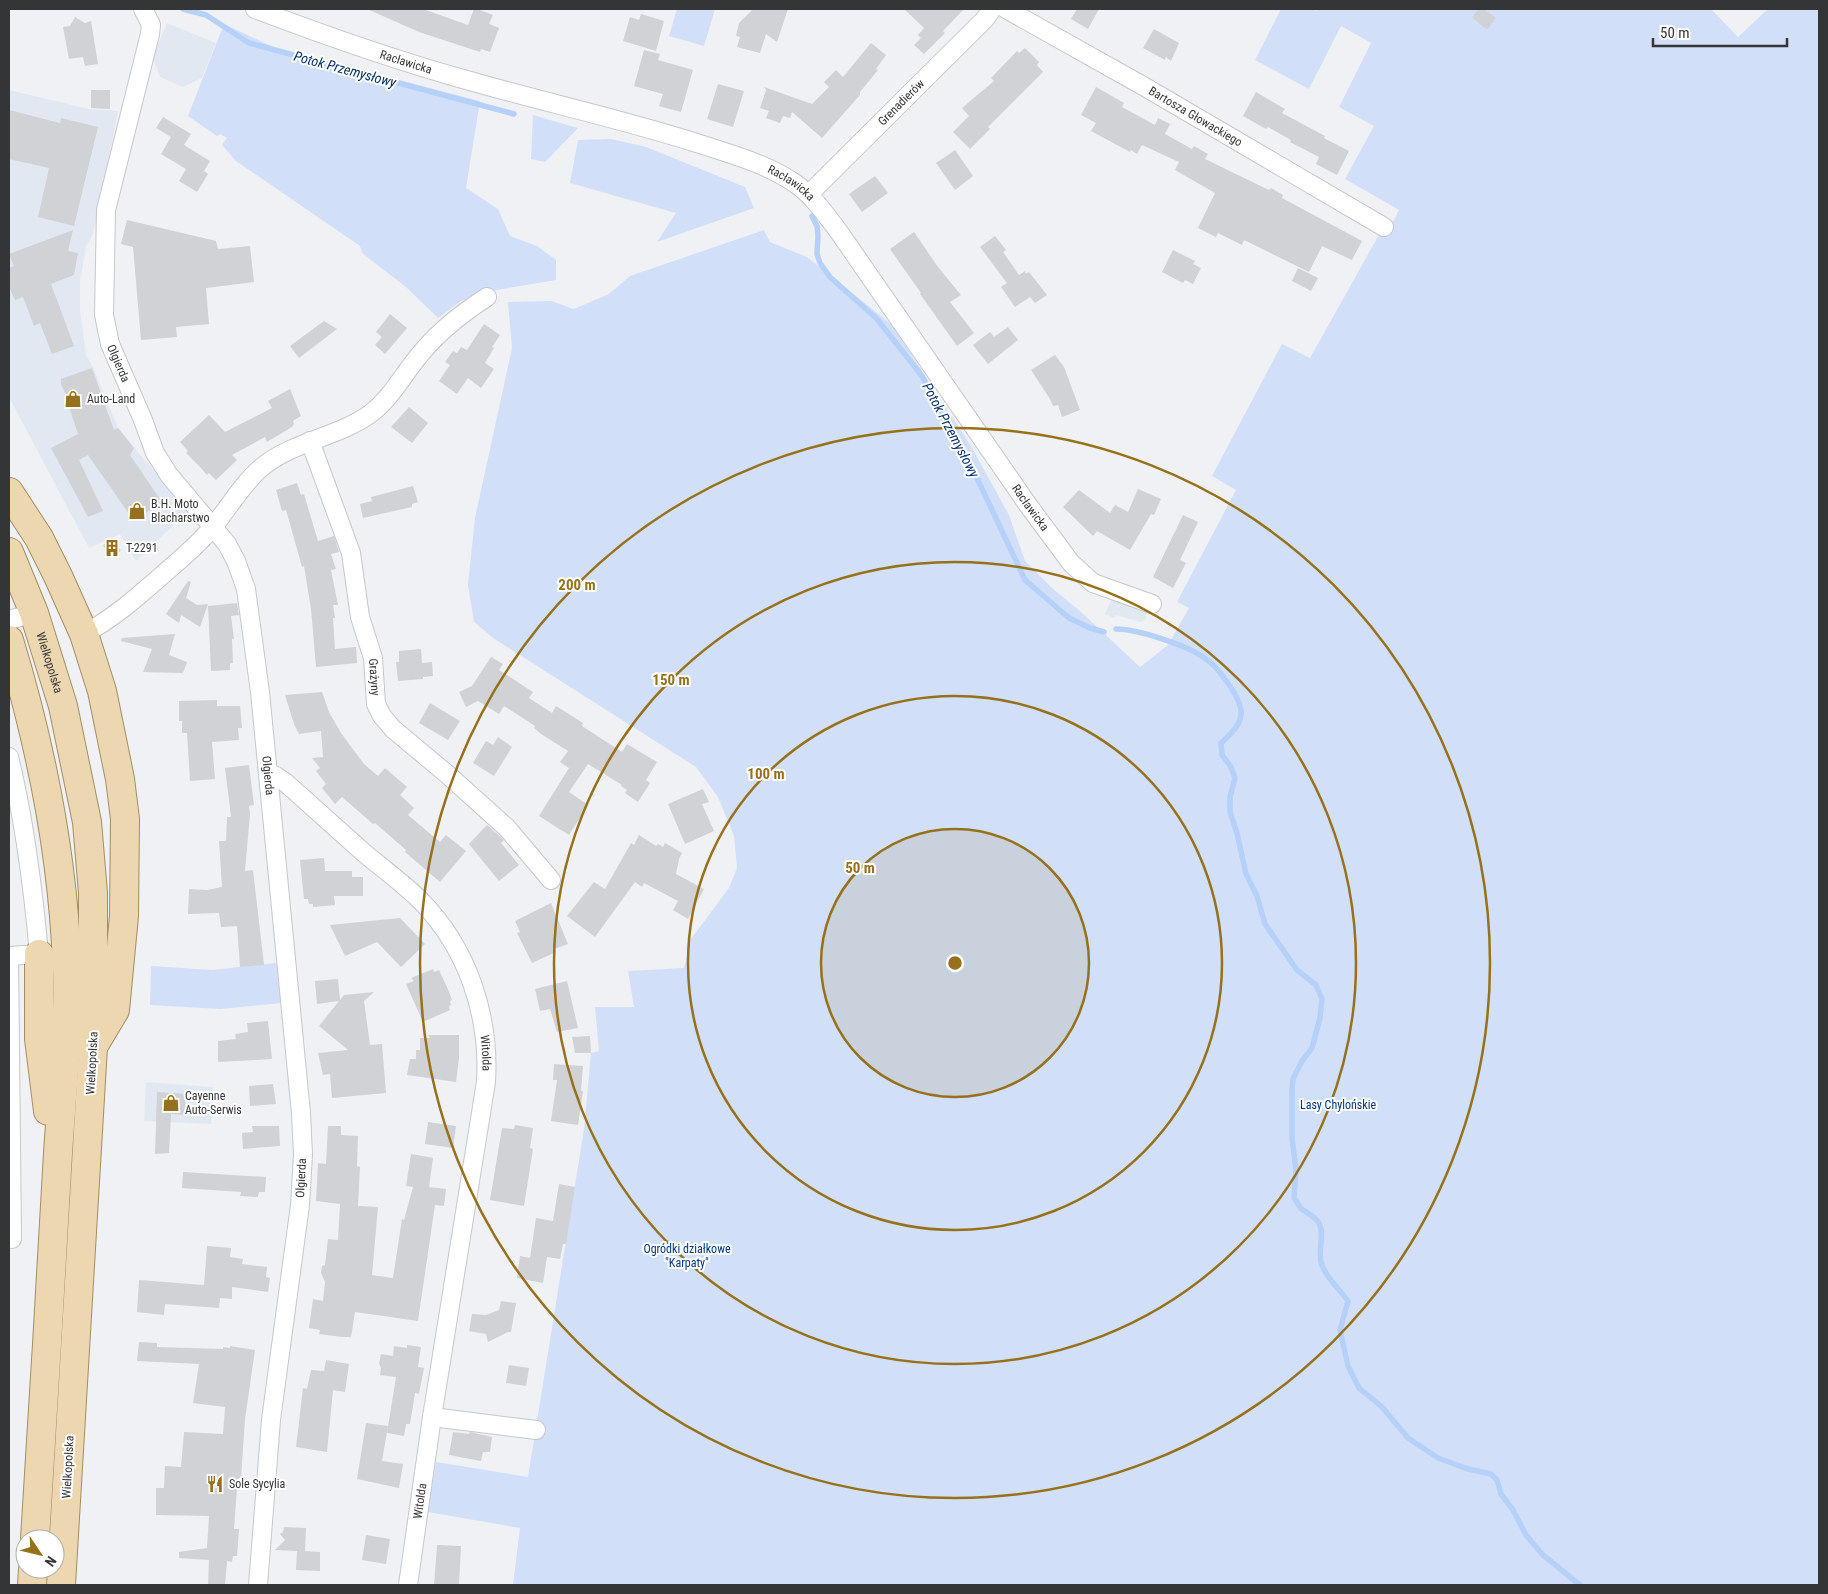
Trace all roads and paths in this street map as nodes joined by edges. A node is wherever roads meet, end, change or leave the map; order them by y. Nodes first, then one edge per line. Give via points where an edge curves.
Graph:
1 (143, 9) edge
2 (255, 9) edge
3 (992, 9) edge
4 (1006, 9) edge
5 (809, 194) junction
6 (1384, 227) dead end
7 (487, 297) dead end
8 (310, 441) junction
9 (9, 492) edge
10 (213, 527) junction
11 (9, 552) edge
12 (1152, 604) dead end
13 (21, 617) edge
14 (84, 634) junction
15 (9, 640) edge
16 (9, 757) edge
17 (268, 773) junction
18 (11, 778) edge
19 (551, 880) dead end
20 (39, 954) junction
21 (93, 1047) junction
22 (56, 1187) junction
23 (12, 1239) dead end
24 (432, 1417) junction
25 (536, 1430) dead end
26 (36, 1529) edge
27 (60, 1585) edge
28 (258, 1585) edge
29 (408, 1585) edge

1 - 10 street, Olgierda via 151,25 150,34 106,210 104,315 110,344 155,453 169,476
2 - 5 street, Racławicka via 375,53 731,154 774,172
3 - 5 street, Grenadierów
4 - 6 street, Bartosza Głowackiego via 1145,86
5 - 12 street, Racławicka via 839,232 1070,563 1093,582
7 - 8 street via 454,319 432,340 388,398 370,414
8 - 10 street via 262,467
8 - 19 street, Grażyny via 351,553 360,617 373,658 376,704 382,716 507,828
9 - 14 main road via 39,538
10 - 14 street via 117,614
10 - 17 street, Olgierda via 230,548 246,589
11 - 13 main road, Wielkopolska
13 - 21 main road, Wielkopolska via 63,706 87,822 93,893
14 - 21 main road via 102,691 125,819 124,916 115,1010
15 - 22 main road via 44,775 64,917 67,968
16 - 18 street
17 - 24 street, Witolda via 286,783 434,916 466,967 482,1016 488,1060 486,1082
17 - 28 street, Olgierda via 298,1073 303,1155 296,1241 270,1420
18 - 20 street via 34,894
20 - 22 main road via 39,1039
20 - 23 street via 9,956
21 - 27 main road, Wielkopolska
22 - 26 main road
24 - 25 street
24 - 29 street, Witolda

